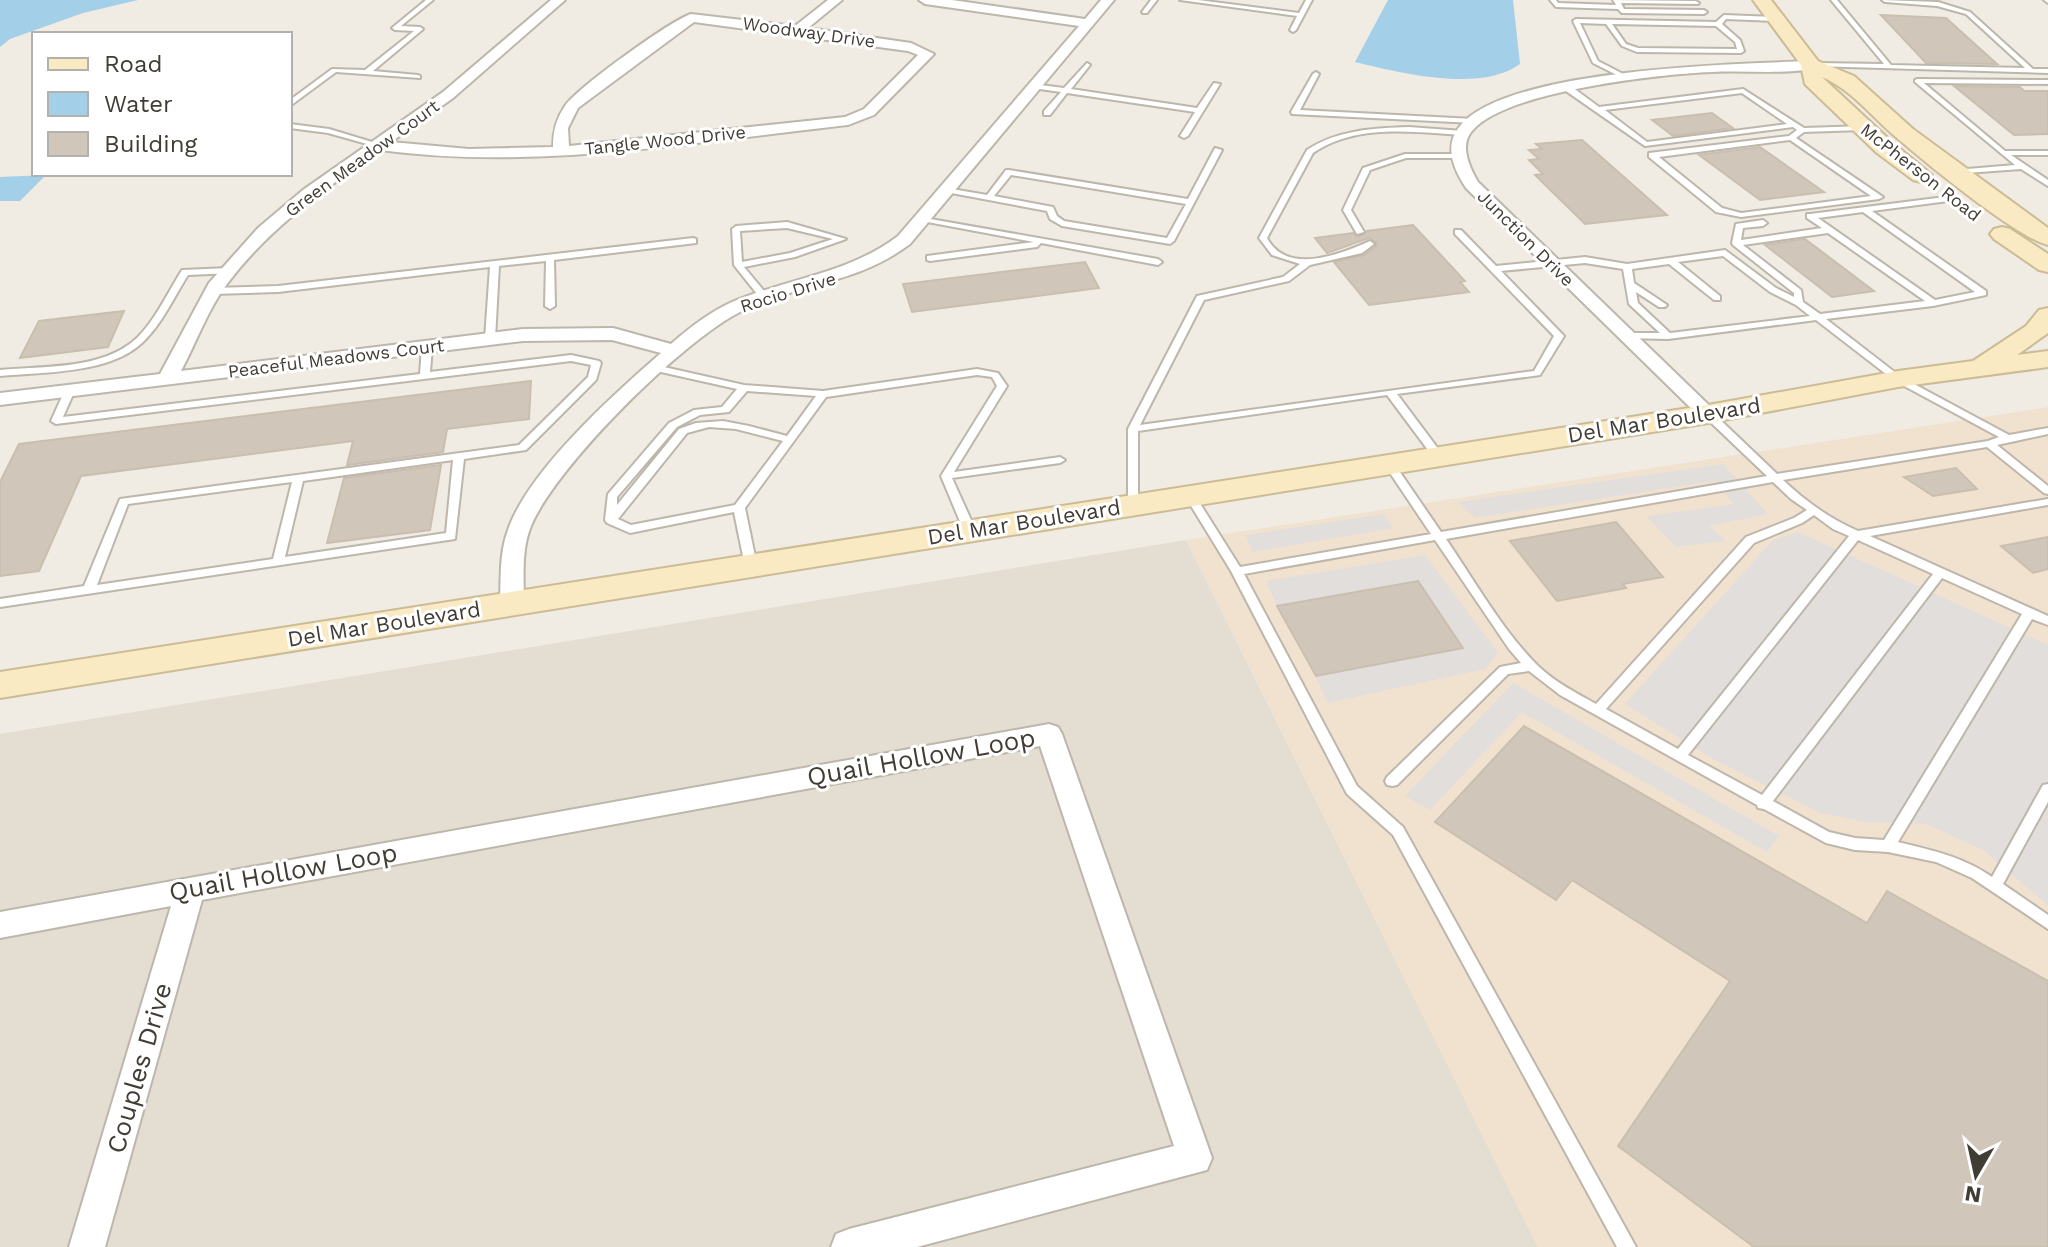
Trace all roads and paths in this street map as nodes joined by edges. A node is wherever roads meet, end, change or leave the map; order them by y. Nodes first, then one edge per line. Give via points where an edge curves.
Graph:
1 (430, 0) edge
2 (559, 0) edge
3 (836, 0) edge
4 (925, 0) edge
5 (1108, 0) edge
6 (1154, 0) edge
7 (1183, 0) edge
8 (1309, 0) edge
9 (1553, 0) edge
10 (1762, 0) edge
11 (1834, 0) edge
12 (1885, 0) edge
13 (1696, 1) edge
14 (1618, 3) edge
15 (985, 4) edge
16 (1145, 12) dead end
17 (1704, 12) junction
18 (1301, 15) junction
19 (1724, 17) junction
20 (1775, 19) junction
21 (1608, 22) junction
22 (1089, 23) junction
23 (1718, 24) junction
24 (1293, 30) dead end
25 (797, 31) junction
26 (927, 54) joint
27 (1087, 65) dead end
28 (1811, 65) junction
29 (1880, 67) junction
30 (2032, 71) junction
31 (2048, 71) edge
32 (367, 72) junction
33 (1316, 74) dead end
34 (418, 77) dead end
35 (1627, 78) junction
36 (1917, 81) junction
37 (2048, 82) edge
38 (1216, 84) dead end
39 (1035, 86) junction
40 (1569, 89) junction
41 (1066, 90) junction
42 (292, 102) edge
43 (1598, 109) junction
44 (1200, 111) junction
45 (1047, 113) dead end
46 (292, 126) edge
47 (1469, 127) junction
48 (1798, 128) junction
49 (1862, 128) junction
50 (1184, 136) dead end
51 (1791, 138) junction
52 (378, 145) junction
53 (1218, 150) dead end
54 (561, 151) junction
55 (2003, 153) junction
56 (2048, 153) edge
57 (1459, 156) junction
58 (2019, 167) junction
59 (1954, 172) junction
60 (2045, 181) edge
61 (946, 190) junction
62 (1879, 197) junction
63 (989, 198) junction
64 (1953, 198) junction
65 (1191, 202) junction
66 (1892, 206) junction
67 (1864, 209) junction
68 (1810, 216) junction
69 (1793, 218) dead end
70 (922, 219) junction
71 (1763, 223) dead end
72 (1891, 228) junction
73 (1875, 230) dead end
74 (1360, 232) dead end
75 (1458, 232) dead end
76 (1833, 232) junction
77 (1852, 232) dead end
78 (2048, 238) edge
79 (693, 241) dead end
80 (1050, 242) junction
81 (1736, 243) junction
82 (1913, 243) junction
83 (1370, 244) dead end
84 (1897, 245) dead end
85 (2017, 245) junction
86 (1873, 248) dead end
87 (1857, 249) junction
88 (550, 257) junction
89 (930, 258) dead end
90 (1550, 261) junction
91 (1158, 262) dead end
92 (1672, 262) junction
93 (1941, 262) junction
94 (1307, 263) junction
95 (495, 264) junction
96 (1924, 264) dead end
97 (738, 265) junction
98 (2048, 265) edge
99 (1627, 267) junction
100 (1901, 267) dead end
101 (1494, 269) junction
102 (1886, 269) junction
103 (229, 271) junction
104 (1965, 280) junction
105 (1949, 282) dead end
106 (1629, 283) junction
107 (1926, 285) dead end
108 (1912, 288) junction
109 (213, 291) junction
110 (2048, 293) edge
111 (764, 297) junction
112 (1717, 298) dead end
113 (1799, 303) junction
114 (1933, 303) junction
115 (1662, 305) dead end
116 (550, 306) dead end
117 (2048, 316) edge
118 (1741, 318) dead end
119 (1815, 318) junction
120 (1750, 326) junction
121 (1625, 336) junction
122 (1668, 336) junction
123 (490, 339) junction
124 (427, 347) junction
125 (672, 350) junction
126 (2048, 359) edge
127 (655, 368) junction
128 (1975, 370) junction
129 (0, 373) edge
130 (425, 375) junction
131 (2048, 377) edge
132 (167, 379) junction
133 (1898, 379) junction
134 (744, 388) junction
135 (70, 390) junction
136 (1390, 392) junction
137 (823, 394) junction
138 (0, 399) edge
139 (1708, 414) junction
140 (1133, 429) junction
141 (2048, 431) edge
142 (2008, 438) junction
143 (789, 440) junction
144 (1989, 444) junction
145 (1438, 456) junction
146 (459, 457) junction
147 (1060, 460) dead end
148 (1389, 464) junction
149 (946, 476) junction
150 (298, 478) junction
151 (1775, 478) junction
152 (2048, 491) edge
153 (1190, 496) junction
154 (2048, 502) edge
155 (1133, 505) junction
156 (739, 508) junction
157 (1813, 511) junction
158 (611, 520) junction
159 (970, 531) junction
160 (1856, 535) junction
161 (1438, 536) junction
162 (278, 561) junction
163 (751, 566) junction
164 (1237, 571) junction
165 (1940, 573) junction
166 (89, 589) junction
167 (0, 603) edge
168 (512, 604) junction
169 (2029, 613) junction
170 (2048, 621) edge
171 (1531, 666) junction
172 (0, 685) edge
173 (1597, 711) junction
174 (1679, 757) junction
175 (1392, 781) dead end
176 (2048, 789) edge
177 (1763, 804) junction
178 (1888, 846) junction
179 (1995, 885) junction
180 (191, 889) junction
181 (2048, 923) edge
182 (0, 925) edge
183 (87, 1247) edge
184 (849, 1247) edge
185 (1627, 1247) edge

1 - 32 lane via 395,28 420,29
2 - 52 street, Green Meadow Court via 448,95
3 - 25 street
4 - 15 street
5 - 22 street, Rocio Drive
6 - 16 lane
7 - 18 lane
8 - 18 lane
9 - 14 lane via 1556,5
10 - 20 main road, McPherson Road
11 - 29 lane via 1888,64
12 - 30 lane via 1938,4 1968,13
13 - 14 lane
13 - 17 lane
14 - 17 lane via 1622,11
15 - 22 street
17 - 19 lane
18 - 24 lane
19 - 20 lane
19 - 23 lane
20 - 28 main road, McPherson Road
21 - 23 lane
21 - 23 lane via 1619,40 1637,50 1741,51 1738,41
21 - 35 lane via 1576,21 1595,62
22 - 39 street, Rocio Drive
25 - 26 street, Woodway Drive via 911,47
25 - 54 street, Woodway Drive via 691,18 572,106 561,128
26 - 54 street, Tangle Wood Drive via 859,118
27 - 41 lane
28 - 29 lane
28 - 35 street via 1676,70
28 - 49 main road, McPherson Road via 1812,80
28 - 59 main road, McPherson Road via 1847,80
29 - 30 lane
29 - 36 lane
30 - 31 lane
32 - 34 lane
32 - 42 lane via 334,70
33 - 47 lane via 1295,112
35 - 40 street
36 - 37 lane
36 - 55 lane
38 - 44 lane
39 - 41 lane
39 - 61 street, Rocio Drive
40 - 43 lane
40 - 47 street via 1496,107
41 - 44 lane
41 - 45 lane
43 - 48 lane via 1743,91
43 - 48 lane via 1645,144
44 - 50 lane
46 - 52 lane
47 - 57 street
47 - 94 lane via 1368,130 1310,152 1263,238 1268,250 1282,258
48 - 49 lane
48 - 51 lane
49 - 64 main road, McPherson Road
51 - 62 lane
51 - 62 lane via 1652,155 1719,210 1741,215
52 - 54 street, Tangle Wood Drive via 463,155
52 - 103 street, Green Meadow Court via 309,193
53 - 65 lane
55 - 56 lane
55 - 58 lane
57 - 74 lane via 1405,156 1367,168 1347,210
57 - 90 street, Junction Drive via 1472,185
58 - 59 lane
58 - 60 lane
59 - 78 main road, McPherson Road
61 - 63 lane
61 - 70 street, Rocio Drive
62 - 66 lane
63 - 65 lane via 1009,172
63 - 65 lane via 1050,209 1062,223 1170,241
64 - 66 lane
64 - 85 main road, McPherson Road
66 - 67 lane
67 - 68 lane
67 - 72 lane
68 - 69 lane
68 - 76 lane
70 - 80 lane
70 - 111 street, Rocio Drive via 872,265
71 - 81 lane via 1739,226
72 - 73 lane
72 - 82 lane
75 - 101 lane
76 - 77 lane
76 - 81 lane
76 - 87 lane
79 - 88 lane
80 - 89 lane
80 - 91 lane
81 - 113 lane via 1798,292
82 - 84 lane
82 - 93 lane
83 - 94 lane
85 - 98 main road, McPherson Road
85 - 110 main road
86 - 87 lane
87 - 102 lane
88 - 95 lane
88 - 116 lane
90 - 99 lane
90 - 101 lane
90 - 121 street, Junction Drive
92 - 99 lane
92 - 112 lane
92 - 113 lane via 1725,253
93 - 96 lane
93 - 104 lane
94 - 140 lane via 1286,279 1200,298
95 - 109 lane via 278,289
95 - 123 lane
97 - 97 lane via 736,229 787,225 842,239
97 - 111 lane
99 - 106 lane
100 - 102 lane
101 - 136 lane via 1559,336 1537,373
102 - 108 lane
103 - 109 street, Green Meadow Court
103 - 129 lane via 185,272 129,351 107,360
104 - 105 lane
104 - 114 lane via 1983,293
106 - 115 lane
106 - 122 lane via 1634,304
107 - 108 lane
108 - 114 lane
109 - 132 street, Green Meadow Court
111 - 125 street, Rocio Drive via 711,320
113 - 119 lane
114 - 119 lane
117 - 128 main road via 2035,332
118 - 120 lane
119 - 120 lane
119 - 133 lane
120 - 122 lane via 1689,329
121 - 122 lane
121 - 139 street, Junction Drive
123 - 124 street, Peaceful Meadows Court
123 - 125 street, Peaceful Meadows Court via 613,334
124 - 130 lane
124 - 132 street, Peaceful Meadows Court
125 - 127 street, Rocio Drive
126 - 128 main road, Del Mar Boulevard
127 - 134 lane
127 - 168 street, Rocio Drive via 532,503 516,542
128 - 131 main road
128 - 133 main road, Del Mar Boulevard
130 - 135 lane via 56,421
130 - 146 lane via 571,358 596,363 593,378 522,448
132 - 135 street, Peaceful Meadows Court
133 - 139 main road, Del Mar Boulevard
133 - 142 lane
134 - 137 lane
134 - 158 lane via 725,410 698,412 673,425 612,496
135 - 138 street, Peaceful Meadows Court
136 - 140 lane
136 - 145 lane
137 - 143 lane
137 - 149 lane via 977,372 995,375 1002,386
139 - 145 main road, Del Mar Boulevard
139 - 151 lane
140 - 155 lane
141 - 142 lane
142 - 144 lane
143 - 156 lane
143 - 158 lane via 721,423 698,424 683,431
144 - 151 lane
144 - 152 lane
145 - 148 main road, Del Mar Boulevard
146 - 150 lane
146 - 162 lane via 451,536
147 - 149 lane
148 - 153 main road, Del Mar Boulevard
148 - 161 lane
149 - 159 lane
150 - 162 lane
150 - 166 lane via 124,501
151 - 157 lane
151 - 161 lane
153 - 155 main road, Del Mar Boulevard
153 - 164 lane
154 - 160 lane
155 - 159 main road, Del Mar Boulevard
156 - 158 lane via 630,529
156 - 163 lane
157 - 160 lane
157 - 173 lane via 1796,524 1750,540
159 - 163 main road, Del Mar Boulevard
160 - 165 lane
160 - 174 lane
161 - 164 lane
161 - 171 lane
162 - 166 lane
163 - 168 main road, Del Mar Boulevard
164 - 185 lane via 1352,790 1398,831
165 - 169 lane
165 - 177 lane
166 - 167 lane
168 - 172 main road, Del Mar Boulevard
169 - 170 lane
169 - 178 lane
171 - 173 lane
171 - 175 lane via 1504,670
173 - 174 lane
174 - 177 lane
176 - 179 lane
177 - 178 lane via 1826,837
178 - 179 lane via 1938,857
179 - 181 lane
180 - 182 street, Quail Hollow Loop
180 - 183 street, Couples Drive
180 - 184 street, Quail Hollow Loop via 1049,734 1195,1158

